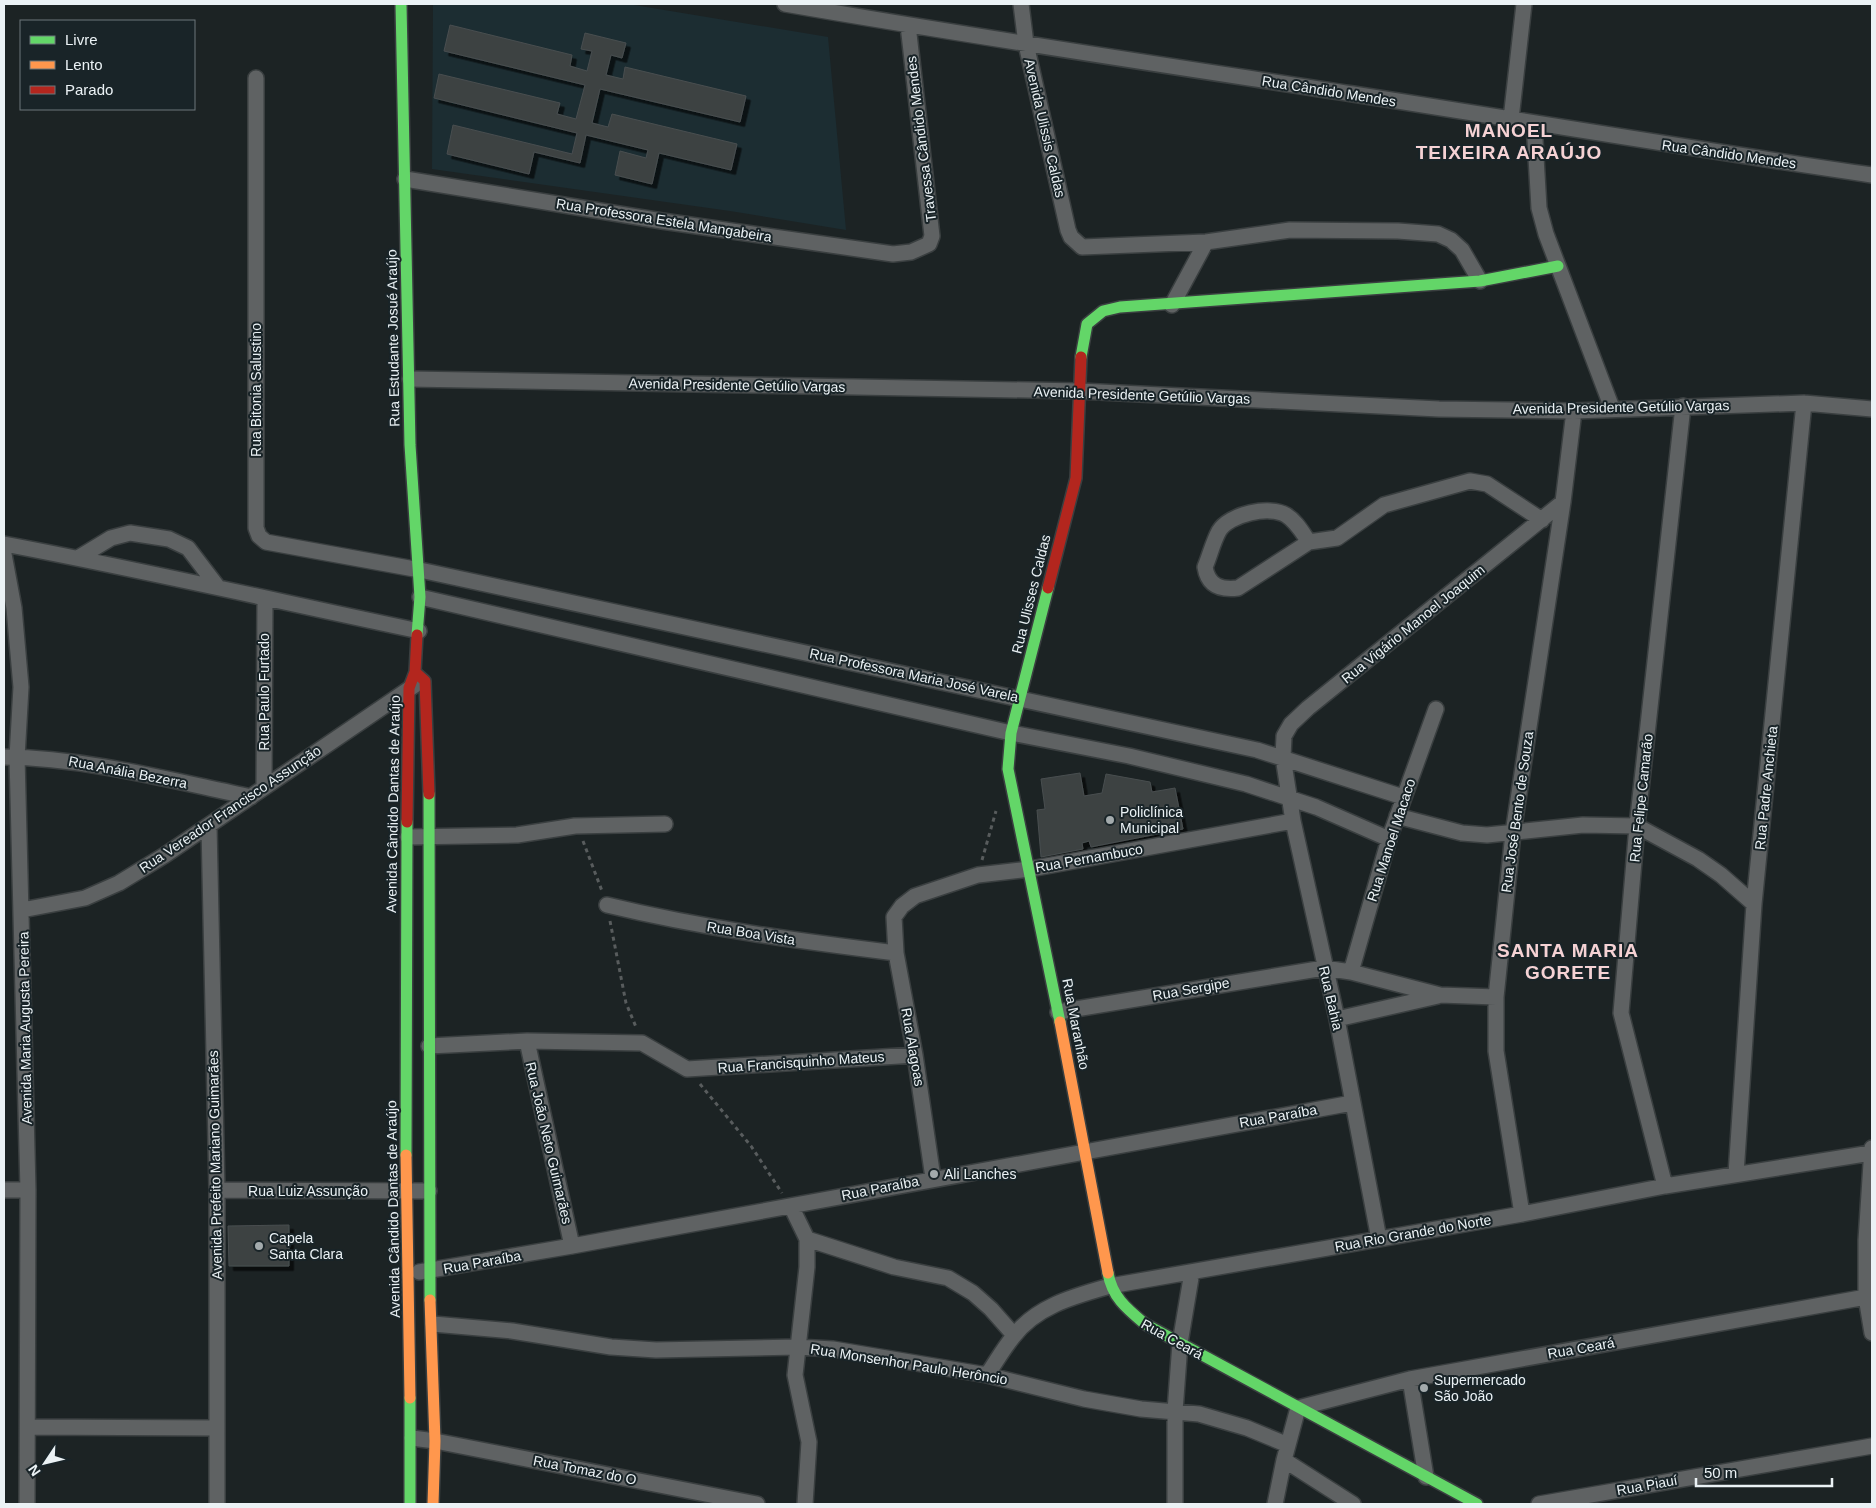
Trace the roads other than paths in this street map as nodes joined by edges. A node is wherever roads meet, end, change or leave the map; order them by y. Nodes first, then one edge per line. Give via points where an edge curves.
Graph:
1 (401, 4) edge
2 (786, 4) edge
3 (1021, 4) edge
4 (1524, 4) edge
5 (908, 25) junction
6 (1026, 44) junction
7 (256, 78) dead end
8 (1511, 119) junction
9 (1534, 123) junction
10 (1872, 175) edge
11 (406, 179) junction
12 (1206, 242) junction
13 (922, 248) joint
14 (1558, 266) junction
15 (1480, 281) junction
16 (1172, 305) junction
17 (410, 379) junction
18 (1080, 391) junction
19 (1804, 403) junction
20 (1683, 406) junction
21 (1612, 408) junction
22 (1872, 410) edge
23 (1574, 411) junction
24 (1563, 502) junction
25 (1542, 520) junction
26 (1309, 542) junction
27 (4, 544) edge
28 (4, 554) edge
29 (78, 558) junction
30 (420, 570) junction
31 (217, 586) junction
32 (420, 597) junction
33 (264, 598) junction
34 (419, 631) junction
35 (420, 676) junction
36 (409, 688) junction
37 (1020, 698) junction
38 (1436, 709) dead end
39 (1011, 733) junction
40 (408, 744) junction
41 (428, 744) junction
42 (10, 757) edge
43 (1283, 757) junction
44 (1008, 769) joint
45 (264, 786) junction
46 (251, 797) junction
47 (1403, 797) junction
48 (1290, 798) junction
49 (1397, 816) junction
50 (1293, 820) junction
51 (665, 824) dead end
52 (209, 826) junction
53 (1637, 826) junction
54 (1513, 833) junction
55 (431, 835) junction
56 (408, 837) junction
57 (1389, 839) junction
58 (1030, 869) junction
59 (1754, 904) junction
60 (607, 905) road end
61 (22, 910) junction
62 (894, 916) joint
63 (407, 939) junction
64 (430, 939) junction
65 (896, 953) junction
66 (1324, 968) junction
67 (1351, 972) junction
68 (1440, 995) junction
69 (1496, 997) junction
70 (1058, 1012) junction
71 (1337, 1019) junction
72 (527, 1041) junction
73 (429, 1046) junction
74 (915, 1055) junction
75 (406, 1088) junction
76 (429, 1089) junction
77 (1352, 1103) junction
78 (1872, 1151) edge
79 (1084, 1152) junction
80 (1736, 1174) junction
81 (933, 1178) junction
82 (1665, 1186) junction
83 (4, 1190) edge
84 (28, 1190) junction
85 (217, 1190) junction
86 (406, 1191) junction
87 (429, 1191) junction
88 (791, 1206) junction
89 (1522, 1214) junction
90 (807, 1239) junction
91 (1379, 1239) junction
92 (572, 1246) junction
93 (429, 1271) junction
94 (408, 1272) junction
95 (1192, 1272) junction
96 (1110, 1286) junction
97 (1866, 1297) junction
98 (432, 1324) junction
99 (1872, 1333) edge
100 (1014, 1335) junction
101 (1180, 1343) junction
102 (798, 1347) junction
103 (987, 1375) junction
104 (1410, 1379) junction
105 (1298, 1408) junction
106 (1175, 1411) junction
107 (28, 1427) junction
108 (217, 1428) junction
109 (412, 1438) junction
110 (435, 1441) junction
111 (1872, 1446) edge
112 (1286, 1452) junction
113 (1426, 1477) junction
114 (724, 1501) edge
115 (27, 1504) edge
116 (217, 1504) edge
117 (410, 1504) edge
118 (433, 1504) edge
119 (757, 1504) edge
120 (805, 1504) edge
121 (1175, 1504) edge
122 (1276, 1504) edge
123 (1353, 1504) edge
124 (1475, 1504) edge
125 (1539, 1504) edge

1 - 11 main road, Rua Estudante Josué Araújo
2 - 5 street, Rua Cândido Mendes
3 - 6 street, Avenida Ulissis Caldas
4 - 8 street
5 - 6 street, Rua Cândido Mendes
5 - 13 street, Travessa Cândido Mendes via 932,236
6 - 8 street, Rua Cândido Mendes
6 - 12 street, Avenida Ulissis Caldas via 1071,238 1082,247
7 - 30 street, Rua Bitonia Salustino via 256,528 266,542
8 - 9 street, Rua Cândido Mendes
9 - 10 street, Rua Cândido Mendes
9 - 14 street via 1539,208
11 - 13 street, Rua Professora Estela Mangabeira via 662,221 893,254
11 - 17 main road, Rua Estudante Josué Araújo
12 - 15 street via 1290,230 1438,234 1462,250
12 - 16 street
14 - 15 main road
14 - 21 street
15 - 16 main road
16 - 18 main road, Rua Ulisses Caldas via 1120,307 1092,318 1087,324 1081,350
17 - 18 street, Avenida Presidente Getúlio Vargas
17 - 30 main road, Rua Estudante Josué Araújo via 410,445
18 - 23 street, Avenida Presidente Getúlio Vargas via 1439,409
18 - 37 main road, Rua Ulisses Caldas via 1076,478
19 - 20 street, Avenida Presidente Getúlio Vargas
19 - 22 street, Avenida Presidente Getúlio Vargas
19 - 59 street, Rua Padre Anchieta
20 - 21 street, Avenida Presidente Getúlio Vargas
20 - 53 street, Rua Felipe Camarão
21 - 23 street, Avenida Presidente Getúlio Vargas
23 - 24 street, Rua José Bento de Souza
24 - 25 street, Rua Vigário Manoel Joaquim
24 - 54 street, Rua José Bento de Souza
25 - 26 street via 1487,484 1470,481 1390,503 1337,538
25 - 43 street, Rua Vigário Manoel Joaquim via 1308,708 1284,736
26 - 26 street via 1238,588 1216,586 1206,572 1205,567 1220,530 1229,520 1240,515 1284,514 1293,520
27 - 29 street
28 - 42 street, Avenida Maria Augusta Pereira via 14,608 22,687
29 - 31 street
29 - 31 street via 111,538 130,533 169,539 188,548
30 - 32 main road, Rua Estudante Josué Araújo
30 - 37 street, Rua Professora Maria José Varela
31 - 33 street
32 - 34 main road, Rua Estudante Josué Araújo
32 - 39 street
33 - 34 street
33 - 45 street, Rua Paulo Furtado
34 - 35 main road, Rua Estudante Josué Araújo
35 - 36 street, Rua Vereador Francisco Assunção
35 - 41 main road
36 - 40 main road, Avenida Cândido Dantas de Araújo
36 - 45 street, Rua Vereador Francisco Assunção
37 - 39 main road, Rua Ulisses Caldas
37 - 43 street, Rua Professora Maria José Varela
38 - 47 street, Rua Manoel Macaco
39 - 44 main road, Rua Ulisses Caldas
39 - 48 street via 1129,756
40 - 41 main road
40 - 56 main road, Avenida Cândido Dantas de Araújo
41 - 55 main road
42 - 46 street, Rua Anália Bezerra via 110,767
42 - 61 street, Avenida Maria Augusta Pereira
43 - 47 street, Rua Professora Maria José Varela
43 - 48 street, Rua Bahia
44 - 58 main road, Rua Maranhão
45 - 46 street, Rua Vereador Francisco Assunção
46 - 52 street, Rua Vereador Francisco Assunção
47 - 49 street, Rua Manoel Macaco
48 - 50 street, Rua Bahia
48 - 57 street
49 - 54 street via 1462,833
49 - 57 street, Rua Manoel Macaco
50 - 58 street, Rua Pernambuco
50 - 66 street, Rua Bahia
51 - 55 street via 575,826 517,835
52 - 61 street, Rua Vereador Francisco Assunção via 119,883 85,898
52 - 85 street, Avenida Prefeito Mariano Guimarães
53 - 54 street via 1582,825
53 - 59 street via 1698,859 1722,875
53 - 82 street, Rua Felipe Camarão via 1622,1013
54 - 69 street, Rua José Bento de Souza
55 - 56 street
55 - 64 main road
56 - 63 main road, Avenida Cândido Dantas de Araújo
57 - 67 street, Rua Manoel Macaco
58 - 62 street, Rua Pernambuco via 978,875 915,896
58 - 70 main road, Rua Maranhão
59 - 80 street, Rua Padre Anchieta
60 - 65 street, Rua Boa Vista via 760,936
61 - 84 street, Avenida Maria Augusta Pereira
62 - 65 street, Rua Alagoas
63 - 64 main road
63 - 75 main road, Avenida Cândido Dantas de Araújo
64 - 73 main road
65 - 74 street, Rua Alagoas
66 - 67 street, Rua Sergipe
66 - 70 street, Rua Sergipe
66 - 71 street, Rua Bahia
67 - 68 street, Rua Sergipe
68 - 69 street
68 - 71 street
69 - 89 street, Rua José Bento de Souza via 1496,1051
70 - 79 main road, Rua Maranhão
71 - 77 street, Rua Bahia
72 - 73 street
72 - 74 street, Rua Francisquinho Mateus via 642,1044 687,1069
72 - 92 street, Rua João Neto Guimarães
73 - 76 main road
74 - 81 street, Rua Alagoas
75 - 76 main road
75 - 86 main road, Avenida Cândido Dantas de Araújo
76 - 87 main road
77 - 79 street, Rua Paraíba
77 - 91 street, Rua Bahia
78 - 80 street, Rua Rio Grande do Norte
78 - 97 street
79 - 81 street, Rua Paraíba
79 - 96 main road, Rua Maranhão
80 - 82 street, Rua Rio Grande do Norte
81 - 88 street, Rua Paraíba
82 - 89 street, Rua Rio Grande do Norte
83 - 84 street
84 - 107 street, Avenida Maria Augusta Pereira
85 - 86 street, Rua Luiz Assunção
85 - 108 street, Avenida Prefeito Mariano Guimarães
86 - 87 street, Rua Luiz Assunção
86 - 94 main road, Avenida Cândido Dantas de Araújo
87 - 93 main road
88 - 90 street
88 - 92 street, Rua Paraíba
89 - 91 street, Rua Rio Grande do Norte
90 - 100 street via 894,1266 948,1278 979,1298
90 - 102 street via 808,1267
91 - 95 street, Rua Rio Grande do Norte
92 - 93 street, Rua Paraíba
93 - 94 street, Rua Paraíba
93 - 98 main road
94 - 109 main road, Avenida Cândido Dantas de Araújo
95 - 96 street, Rua Rio Grande do Norte
95 - 101 street
96 - 100 street, Rua Rio Grande do Norte via 1065,1299 1041,1312
96 - 101 main road, Rua Ceará via 1119,1302 1133,1316
97 - 99 street
97 - 104 street, Rua Ceará
98 - 102 street, Rua Monsenhor Paulo Herôncio via 512,1330 638,1349
98 - 110 main road
100 - 103 street, Rua Rio Grande do Norte
101 - 105 main road, Rua Ceará
101 - 106 street
102 - 103 street, Rua Monsenhor Paulo Herôncio via 833,1349
102 - 120 street via 795,1375 809,1442
103 - 106 street, Rua Monsenhor Paulo Herôncio via 1084,1399
104 - 105 street, Rua Ceará
104 - 113 street
105 - 112 street
105 - 113 main road, Rua Ceará
106 - 112 street, Rua Monsenhor Paulo Herôncio via 1247,1428
106 - 121 street
107 - 108 street
107 - 115 street, Avenida Maria Augusta Pereira
108 - 116 street, Avenida Prefeito Mariano Guimarães
109 - 110 street, Rua Tomaz do O
109 - 117 main road, Avenida Cândido Dantas de Araújo
110 - 114 street, Rua Tomaz do O
110 - 118 main road
111 - 125 street, Rua Piauí
112 - 122 street
112 - 123 street, Rua Monsenhor Paulo Herôncio
113 - 124 main road, Rua Ceará
114 - 119 street, Rua Tomaz do O

